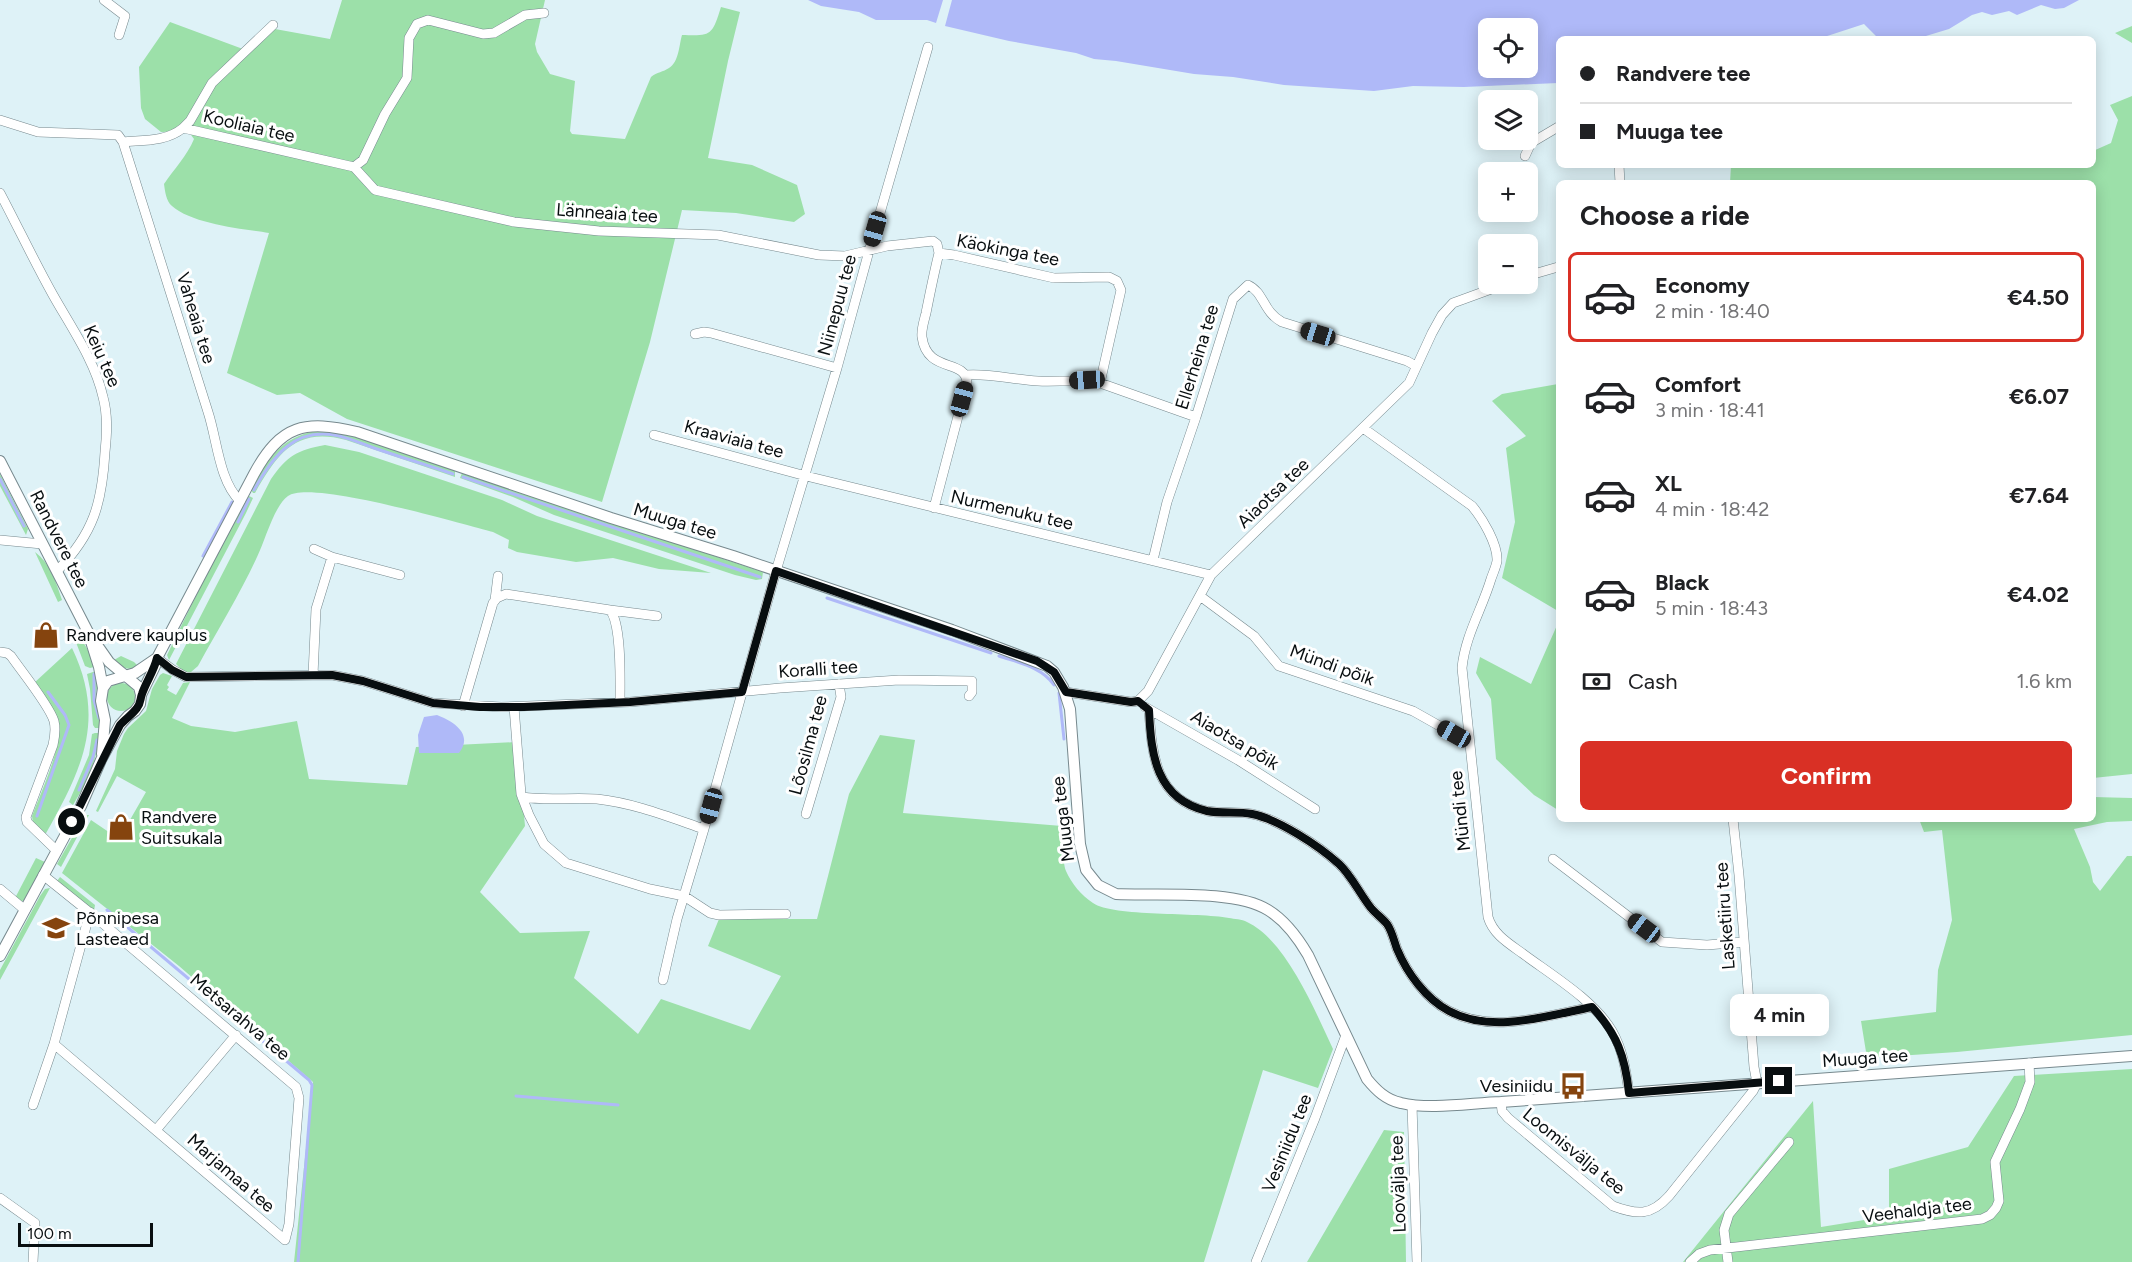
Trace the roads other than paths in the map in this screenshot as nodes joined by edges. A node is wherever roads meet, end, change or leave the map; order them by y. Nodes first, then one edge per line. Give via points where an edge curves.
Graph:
1 (104, 0) edge
2 (544, 13) dead end
3 (273, 25) dead end
4 (118, 35) dead end
5 (928, 47) dead end
6 (0, 120) edge
7 (183, 128) junction
8 (1556, 128) edge
9 (123, 142) junction
10 (1526, 156) dead end
11 (354, 167) junction
12 (0, 193) edge
13 (869, 251) junction
14 (939, 253) junction
15 (1556, 268) edge
16 (1538, 273) edge
17 (1478, 294) edge
18 (695, 334) dead end
19 (1416, 366) junction
20 (837, 368) junction
21 (966, 375) junction
22 (1100, 383) junction
23 (1196, 417) junction
24 (1363, 428) junction
25 (654, 435) dead end
26 (0, 460) edge
27 (806, 476) junction
28 (240, 501) junction
29 (933, 508) junction
30 (1, 542) edge
31 (42, 544) junction
32 (314, 549) dead end
33 (332, 556) junction
34 (1153, 560) junction
35 (57, 571) junction
36 (776, 571) junction
37 (400, 575) dead end
38 (1211, 575) junction
39 (498, 576) dead end
40 (1200, 596) junction
41 (495, 600) junction
42 (610, 610) junction
43 (657, 616) dead end
44 (88, 632) junction
45 (0, 652) edge
46 (157, 658) junction
47 (313, 675) junction
48 (125, 677) junction
49 (838, 684) junction
50 (103, 688) junction
51 (742, 692) junction
52 (1066, 692) junction
53 (141, 695) junction
54 (969, 696) dead end
55 (1138, 701) junction
56 (620, 702) junction
57 (463, 706) junction
58 (514, 707) junction
59 (104, 708) junction
60 (1149, 710) junction
61 (128, 716) junction
62 (1468, 742) junction
63 (101, 760) junction
64 (522, 797) junction
65 (1315, 809) dead end
66 (806, 813) dead end
67 (1733, 822) edge
68 (704, 829) junction
69 (57, 851) junction
70 (1553, 859) dead end
71 (43, 875) junction
72 (0, 889) edge
73 (684, 896) junction
74 (25, 910) junction
75 (90, 912) junction
76 (786, 914) dead end
77 (1743, 942) junction
78 (0, 956) edge
79 (663, 980) dead end
80 (1592, 1007) junction
81 (236, 1035) junction
82 (1346, 1035) junction
83 (54, 1044) junction
84 (2132, 1056) edge
85 (2029, 1063) junction
86 (1757, 1083) junction
87 (1629, 1093) junction
88 (1501, 1102) junction
89 (33, 1105) dead end
90 (1412, 1105) junction
91 (156, 1130) junction
92 (1789, 1142) dead end
93 (0, 1198) edge
94 (285, 1240) joint
95 (1726, 1248) junction
96 (33, 1262) edge
97 (1256, 1262) edge
98 (1417, 1262) edge
99 (1690, 1262) edge
100 (1728, 1262) edge

1 - 4 street via 125,16
2 - 11 street via 525,15 494,33 483,34 428,21 417,24 409,38 407,78 363,160
3 - 7 street via 212,83
5 - 13 street, Niinepuu tee
6 - 9 street, Kooliaia tee via 38,132 118,135
7 - 9 street, Kooliaia tee via 177,134 158,139
7 - 11 street, Kooliaia tee
8 - 10 street via 1531,143
9 - 28 street, Vaheaia tee via 226,481
11 - 13 street, Länneaia tee via 375,190 514,222 599,231 718,235 819,255 845,256
12 - 35 street, Keiu tee via 87,355 107,417 99,505 88,531
13 - 14 street, Käokinga tee via 933,241 938,244
13 - 20 street, Niinepuu tee
14 - 21 street via 921,335 936,362
14 - 22 street, Käokinga tee via 1054,278 1117,280 1121,290
15 - 16 street
17 - 19 street, Aiaotsa tee via 1453,303 1442,315
18 - 20 street via 711,333
19 - 23 street, Ellerheina tee via 1282,322 1272,316 1248,285 1233,299
19 - 24 street, Aiaotsa tee via 1409,383
20 - 27 street, Niinepuu tee
21 - 22 street
21 - 29 street
22 - 23 street
23 - 34 street, Ellerheina tee via 1167,502
24 - 38 street, Aiaotsa tee
24 - 62 street, Mündi tee via 1472,506 1483,518 1496,553 1497,562 1485,599 1463,652
25 - 27 street, Kraaviaia tee
26 - 31 street, Randvere tee
27 - 29 street, Nurmenuku tee
27 - 36 street, Niinepuu tee
28 - 36 street, Muuga tee via 276,443 306,426 332,426
28 - 46 street, Muuga tee
29 - 34 street, Nurmenuku tee
30 - 31 street
31 - 35 street, Randvere tee
32 - 33 street
33 - 37 street
33 - 47 street via 316,609
34 - 38 street, Nurmenuku tee
35 - 44 street, Randvere tee
36 - 51 street, Niinepuu tee
36 - 52 street, Muuga tee via 1037,661 1054,672
38 - 40 street, Aiaotsa tee
39 - 41 street
40 - 55 street, Aiaotsa tee via 1148,691
40 - 62 street, Mündi põik via 1254,636 1279,666 1413,711
41 - 42 street via 506,594
41 - 57 street
42 - 43 street
42 - 56 street via 616,620
44 - 48 street, Randvere tee
44 - 50 street, Randvere tee
45 - 69 street via 11,656 54,722 53,745 26,817
46 - 47 street, Koralli tee via 186,677
46 - 48 street
46 - 53 street, Muuga tee
47 - 57 street, Koralli tee via 363,681 433,703
48 - 50 street via 116,677
48 - 53 street, Randvere tee via 139,687
49 - 51 street, Koralli tee
49 - 54 street, Koralli tee via 972,681
49 - 66 street, Lõosilma tee via 841,696
50 - 59 street, Randvere tee
51 - 56 street, Koralli tee
51 - 68 street, Niinepuu tee
52 - 55 street
52 - 82 street, Muuga tee via 1080,844 1092,879 1116,894 1240,898 1266,908 1299,939
53 - 61 street, Randvere tee via 140,704
55 - 60 street, Aiaotsa põik
56 - 58 street, Koralli tee
57 - 58 street, Koralli tee
58 - 64 street
59 - 61 street via 110,714
59 - 63 street, Randvere tee
60 - 65 street, Aiaotsa põik
60 - 80 street via 1155,761 1170,792 1196,807 1252,814 1285,826 1340,864 1372,910 1388,925 1403,963 1420,988 1446,1010 1478,1021 1511,1022
61 - 63 street, Randvere tee
62 - 80 street, Mündi tee via 1490,924 1506,941
63 - 69 street, Randvere tee
64 - 68 street via 615,801
64 - 73 street via 544,844 566,863
67 - 77 street, Lasketiiru tee
68 - 73 street, Niinepuu tee
69 - 71 street, Randvere tee
70 - 77 street via 1662,942
71 - 74 street, Randvere tee
71 - 75 street, Metsarahva tee
72 - 74 street
73 - 76 street via 719,915
73 - 79 street, Niinepuu tee
74 - 78 street, Randvere tee
75 - 81 street, Metsarahva tee
75 - 83 street
77 - 86 street, Lasketiiru tee
80 - 87 street, Mündi tee via 1616,1039
81 - 91 street
81 - 94 street, Metsarahva tee via 290,1080 299,1098
82 - 90 street, Muuga tee via 1375,1089
82 - 97 street, Vesiniidu tee
83 - 89 street
83 - 91 street, Marjamaa tee
84 - 85 street, Muuga tee
85 - 86 street, Muuga tee
85 - 95 street, Veehaldja tee via 2030,1082 1995,1162 1999,1201 1990,1215
86 - 87 street, Muuga tee
86 - 88 street, Loomisvälja tee via 1669,1196 1656,1208 1639,1213 1613,1206 1578,1178 1508,1119
87 - 88 street, Muuga tee
88 - 90 street, Muuga tee
90 - 98 street, Loovälja tee
91 - 94 street, Marjamaa tee
92 - 95 street via 1730,1214 1724,1230
93 - 96 street via 34,1223
95 - 99 street, Veehaldja tee via 1699,1254
95 - 100 street

